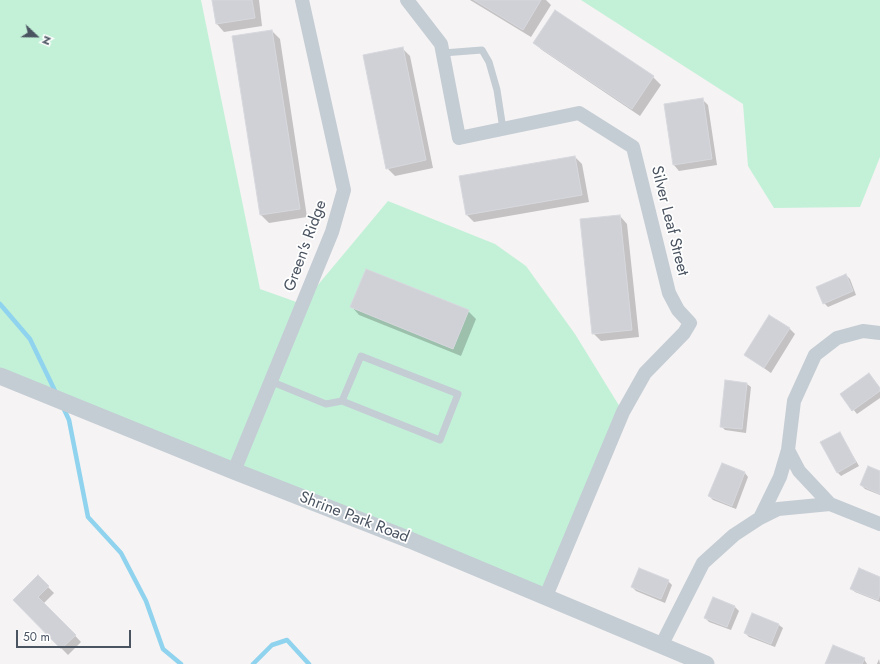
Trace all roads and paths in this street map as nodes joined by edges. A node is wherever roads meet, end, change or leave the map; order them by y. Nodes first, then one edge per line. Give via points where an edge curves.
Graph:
1 (302, 0) edge
2 (407, 0) edge
3 (443, 53) junction
4 (503, 129) junction
5 (880, 333) edge
6 (0, 376) edge
7 (270, 381) junction
8 (342, 401) junction
9 (788, 450) junction
10 (234, 471) junction
11 (830, 504) junction
12 (760, 518) junction
13 (880, 524) edge
14 (546, 596) junction
15 (661, 646) junction
16 (706, 664) edge

1 - 7 street, Green's Ridge via 344,190 332,232
2 - 3 street, Silver Leaf Street via 441,44
3 - 4 lane via 482,50 489,62 497,90
3 - 4 street, Silver Leaf Street via 459,138
4 - 14 street, Silver Leaf Street via 579,113 633,147 669,292 678,310 690,323 684,333 645,373 623,412
5 - 9 street via 863,331 838,338 815,355 794,400
6 - 10 street, Shrine Park Road
7 - 8 lane via 326,404
7 - 10 street, Green's Ridge
8 - 8 lane via 361,356 458,394 440,440
9 - 11 street via 799,470
9 - 12 street via 780,478
10 - 14 street, Shrine Park Road
11 - 12 street via 778,509
11 - 13 street
12 - 15 street via 734,535 703,563
14 - 15 street, Shrine Park Road
15 - 16 street, Shrine Park Road

